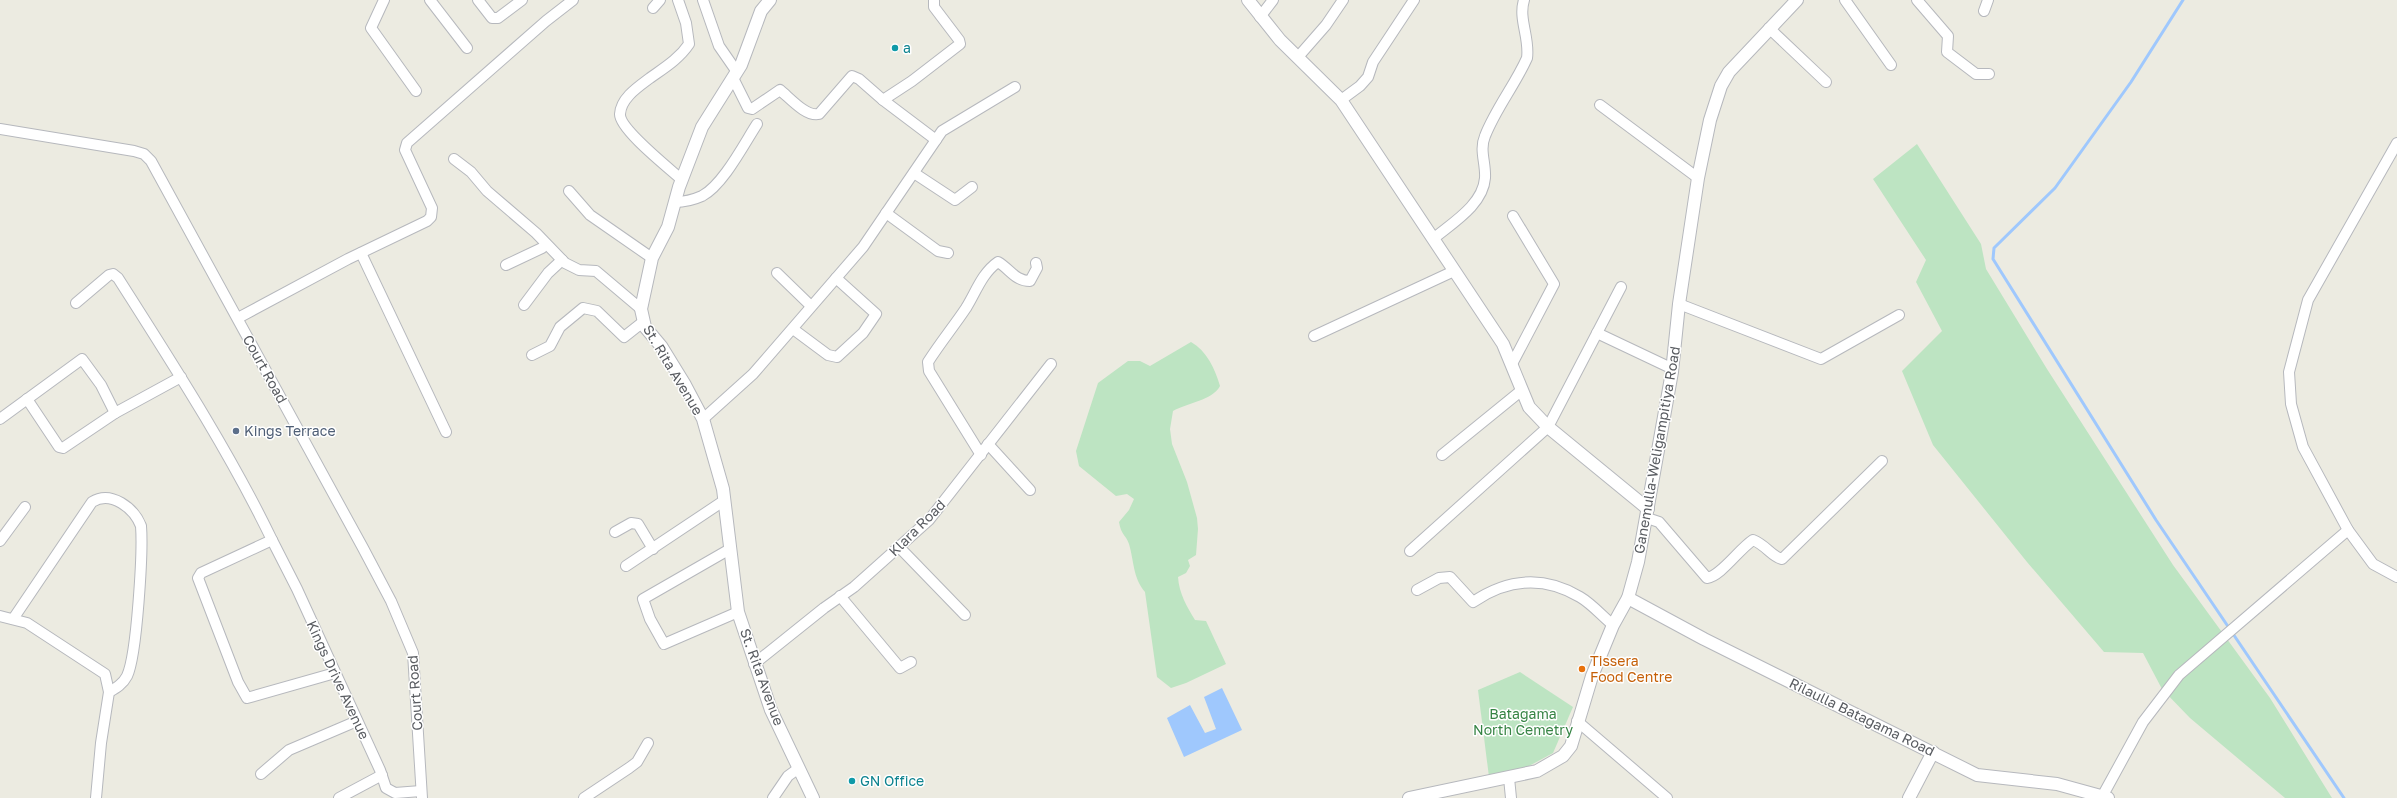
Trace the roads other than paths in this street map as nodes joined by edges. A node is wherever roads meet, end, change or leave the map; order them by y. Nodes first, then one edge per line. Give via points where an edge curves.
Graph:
1 (384, 0) edge
2 (430, 0) edge
3 (478, 0) edge
4 (522, 0) edge
5 (572, 0) edge
6 (678, 0) edge
7 (703, 0) edge
8 (770, 0) edge
9 (1248, 0) edge
10 (1274, 0) edge
11 (1343, 0) edge
12 (1414, 0) edge
13 (1524, 0) edge
14 (1797, 0) edge
15 (1844, 0) edge
16 (1916, 0) edge
17 (1988, 0) edge
18 (934, 1) dead end
19 (1984, 11) dead end
20 (1260, 17) junction
21 (1769, 28) junction
22 (467, 48) dead end
23 (1298, 57) junction
24 (1892, 65) dead end
25 (1989, 74) dead end
26 (735, 75) junction
27 (1826, 82) dead end
28 (1015, 87) dead end
29 (416, 91) dead end
30 (883, 100) junction
31 (1341, 100) junction
32 (1600, 106) dead end
33 (757, 124) dead end
34 (0, 129) edge
35 (936, 140) junction
36 (2397, 143) edge
37 (454, 159) dead end
38 (914, 173) junction
39 (1698, 178) junction
40 (682, 180) junction
41 (972, 187) dead end
42 (569, 191) dead end
43 (675, 202) junction
44 (886, 213) junction
45 (1513, 216) dead end
46 (1433, 239) junction
47 (546, 244) junction
48 (361, 253) junction
49 (948, 254) dead end
50 (652, 258) junction
51 (562, 260) junction
52 (1036, 263) dead end
53 (506, 265) dead end
54 (1454, 270) junction
55 (777, 273) dead end
56 (836, 278) junction
57 (1620, 287) dead end
58 (76, 303) dead end
59 (1679, 304) junction
60 (524, 305) dead end
61 (811, 306) junction
62 (641, 309) junction
63 (1899, 315) dead end
64 (238, 318) junction
65 (643, 322) junction
66 (794, 329) junction
67 (1597, 333) junction
68 (1314, 336) dead end
69 (532, 355) dead end
70 (1050, 364) dead end
71 (1512, 364) junction
72 (1672, 369) junction
73 (181, 377) junction
74 (1522, 390) junction
75 (27, 399) junction
76 (115, 413) junction
77 (0, 419) edge
78 (703, 419) junction
79 (1548, 427) junction
80 (446, 432) dead end
81 (988, 444) junction
82 (981, 455) junction
83 (1442, 455) dead end
84 (1882, 462) dead end
85 (1030, 490) dead end
86 (725, 500) junction
87 (24, 507) dead end
88 (1647, 513) junction
89 (2348, 530) junction
90 (615, 532) dead end
91 (272, 540) junction
92 (0, 541) edge
93 (900, 548) junction
94 (653, 549) junction
95 (730, 549) junction
96 (1410, 551) dead end
97 (626, 566) dead end
98 (2397, 577) edge
99 (1416, 590) dead end
100 (840, 596) junction
101 (1628, 598) junction
102 (738, 612) junction
103 (965, 615) dead end
104 (0, 616) edge
105 (13, 619) junction
106 (1613, 625) junction
107 (911, 662) dead end
108 (754, 664) junction
109 (335, 673) junction
110 (109, 692) junction
111 (357, 721) junction
112 (1578, 721) junction
113 (648, 743) dead end
114 (1933, 752) junction
115 (799, 768) junction
116 (261, 774) dead end
117 (382, 775) junction
118 (1509, 778) junction
119 (422, 794) edge
120 (2105, 797) edge
121 (96, 798) edge
122 (339, 798) edge
123 (584, 798) edge
124 (773, 798) edge
125 (813, 798) edge
126 (1409, 798) edge
127 (1512, 798) edge
128 (1667, 798) edge
129 (1909, 798) edge

1 - 29 street via 371,28
2 - 22 street
3 - 4 street via 492,18 498,18
5 - 48 street via 407,143 405,150 432,208 431,217 428,221
6 - 40 street via 686,22 689,44 670,64 630,93 620,115 628,129
7 - 26 street via 720,46
8 - 26 street, St. Rita Avenue via 761,11
9 - 20 street
10 - 20 street
11 - 23 street via 1326,26
12 - 31 street via 1373,62 1368,76 1360,86
13 - 46 street via 1521,14 1528,49 1527,58 1482,143 1485,177 1483,189 1469,210
14 - 21 street, Ganemulla-Weligampitiya Road
15 - 24 street
16 - 25 street via 1948,36 1947,52 1976,74
17 - 19 street
18 - 30 street via 934,6 960,44
20 - 23 street
21 - 27 street
21 - 39 street, Ganemulla-Weligampitiya Road via 1729,72 1721,86 1710,120
23 - 31 street
26 - 30 street via 748,108 780,90 806,112 819,114 852,76
26 - 40 street, St. Rita Avenue via 702,127
28 - 35 street via 942,131
30 - 35 street
31 - 46 street
32 - 39 street
33 - 43 street via 704,195 689,202
34 - 64 street, Court Road via 144,154 151,161
35 - 38 street
36 - 89 street via 2308,300 2289,372 2291,404 2303,447
37 - 47 street
38 - 41 street via 955,200
38 - 44 street
39 - 59 street, Ganemulla-Weligampitiya Road
40 - 43 street, St. Rita Avenue
42 - 50 street via 590,215
43 - 50 street, St. Rita Avenue via 668,227
44 - 49 street via 938,251
44 - 56 street via 863,247
45 - 71 street via 1554,284
46 - 54 street
47 - 51 street
47 - 53 street
48 - 64 street
48 - 80 street
50 - 62 street, St. Rita Avenue
51 - 60 street via 548,273
51 - 62 street via 579,270 596,271
52 - 82 street via 1037,268 1030,281 1015,278 998,262 985,273 967,306 928,362 929,371
54 - 68 street
54 - 71 street via 1503,344
55 - 61 street
56 - 61 street
56 - 66 street via 876,314 863,333 837,357 828,355
57 - 67 street
58 - 73 street via 113,274
59 - 63 street via 1821,359
59 - 72 street, Ganemulla-Weligampitiya Road
61 - 66 street
62 - 65 street, St. Rita Avenue
64 - 119 street, Court Road via 388,594 413,652
65 - 69 street via 624,337 597,311 583,308 560,327 550,346
65 - 78 street, St. Rita Avenue via 661,346
66 - 78 street via 753,374
67 - 72 street
67 - 79 street
70 - 81 street, Klara Road
71 - 74 street
72 - 88 street, Ganemulla-Weligampitiya Road
73 - 76 street
73 - 91 street, Kings Drive Avenue via 226,453
74 - 79 street via 1529,407
74 - 83 street
75 - 76 street via 59,447 63,448
75 - 76 street via 82,359 101,385
75 - 77 street
78 - 86 street, St. Rita Avenue
79 - 88 street
79 - 96 street
81 - 82 street, Klara Road
81 - 85 street
82 - 93 street, Klara Road via 929,520
84 - 88 street via 1782,559 1776,558 1763,544 1754,540 1742,548 1714,577 1707,578 1659,522
86 - 94 street
86 - 95 street, St. Rita Avenue
87 - 92 street
88 - 101 street, Ganemulla-Weligampitiya Road
89 - 98 street via 2373,564
89 - 120 street via 2179,675 2143,722
90 - 94 street via 631,523 638,524
91 - 109 street, Kings Drive Avenue
91 - 109 street via 201,573 198,578 238,682 247,698
93 - 100 street, Klara Road
93 - 103 street
94 - 97 street
95 - 102 street, St. Rita Avenue
95 - 102 street via 643,599 664,644
99 - 106 street via 1440,578 1450,577 1473,602 1488,592 1522,581 1551,585 1580,597
100 - 107 street via 900,668
100 - 108 street, Klara Road
101 - 106 street, Ganemulla-Weligampitiya Road
101 - 114 street, Rilaulla Batagama Road via 1704,639
102 - 108 street, St. Rita Avenue
104 - 105 street
105 - 110 street via 27,623 62,644 104,674
105 - 110 street via 92,502 106,497 117,500 141,526 133,651 127,676 120,685
106 - 112 street, Ganemulla-Weligampitiya Road via 1592,676
108 - 115 street, St. Rita Avenue via 771,710
109 - 111 street, Kings Drive Avenue
110 - 121 street
111 - 116 street via 289,750
111 - 117 street, Kings Drive Avenue
112 - 118 street, Ganemulla-Weligampitiya Road via 1571,746 1563,756 1537,772
112 - 128 street
113 - 123 street via 637,762
114 - 120 street, Rilaulla Batagama Road via 1977,775 2057,784
114 - 129 street
115 - 124 street via 788,776
115 - 125 street, St. Rita Avenue
117 - 119 street, Kings Drive Avenue via 386,788 395,793
117 - 122 street
118 - 126 street, Ganemulla-Weligampitiya Road
118 - 127 street

